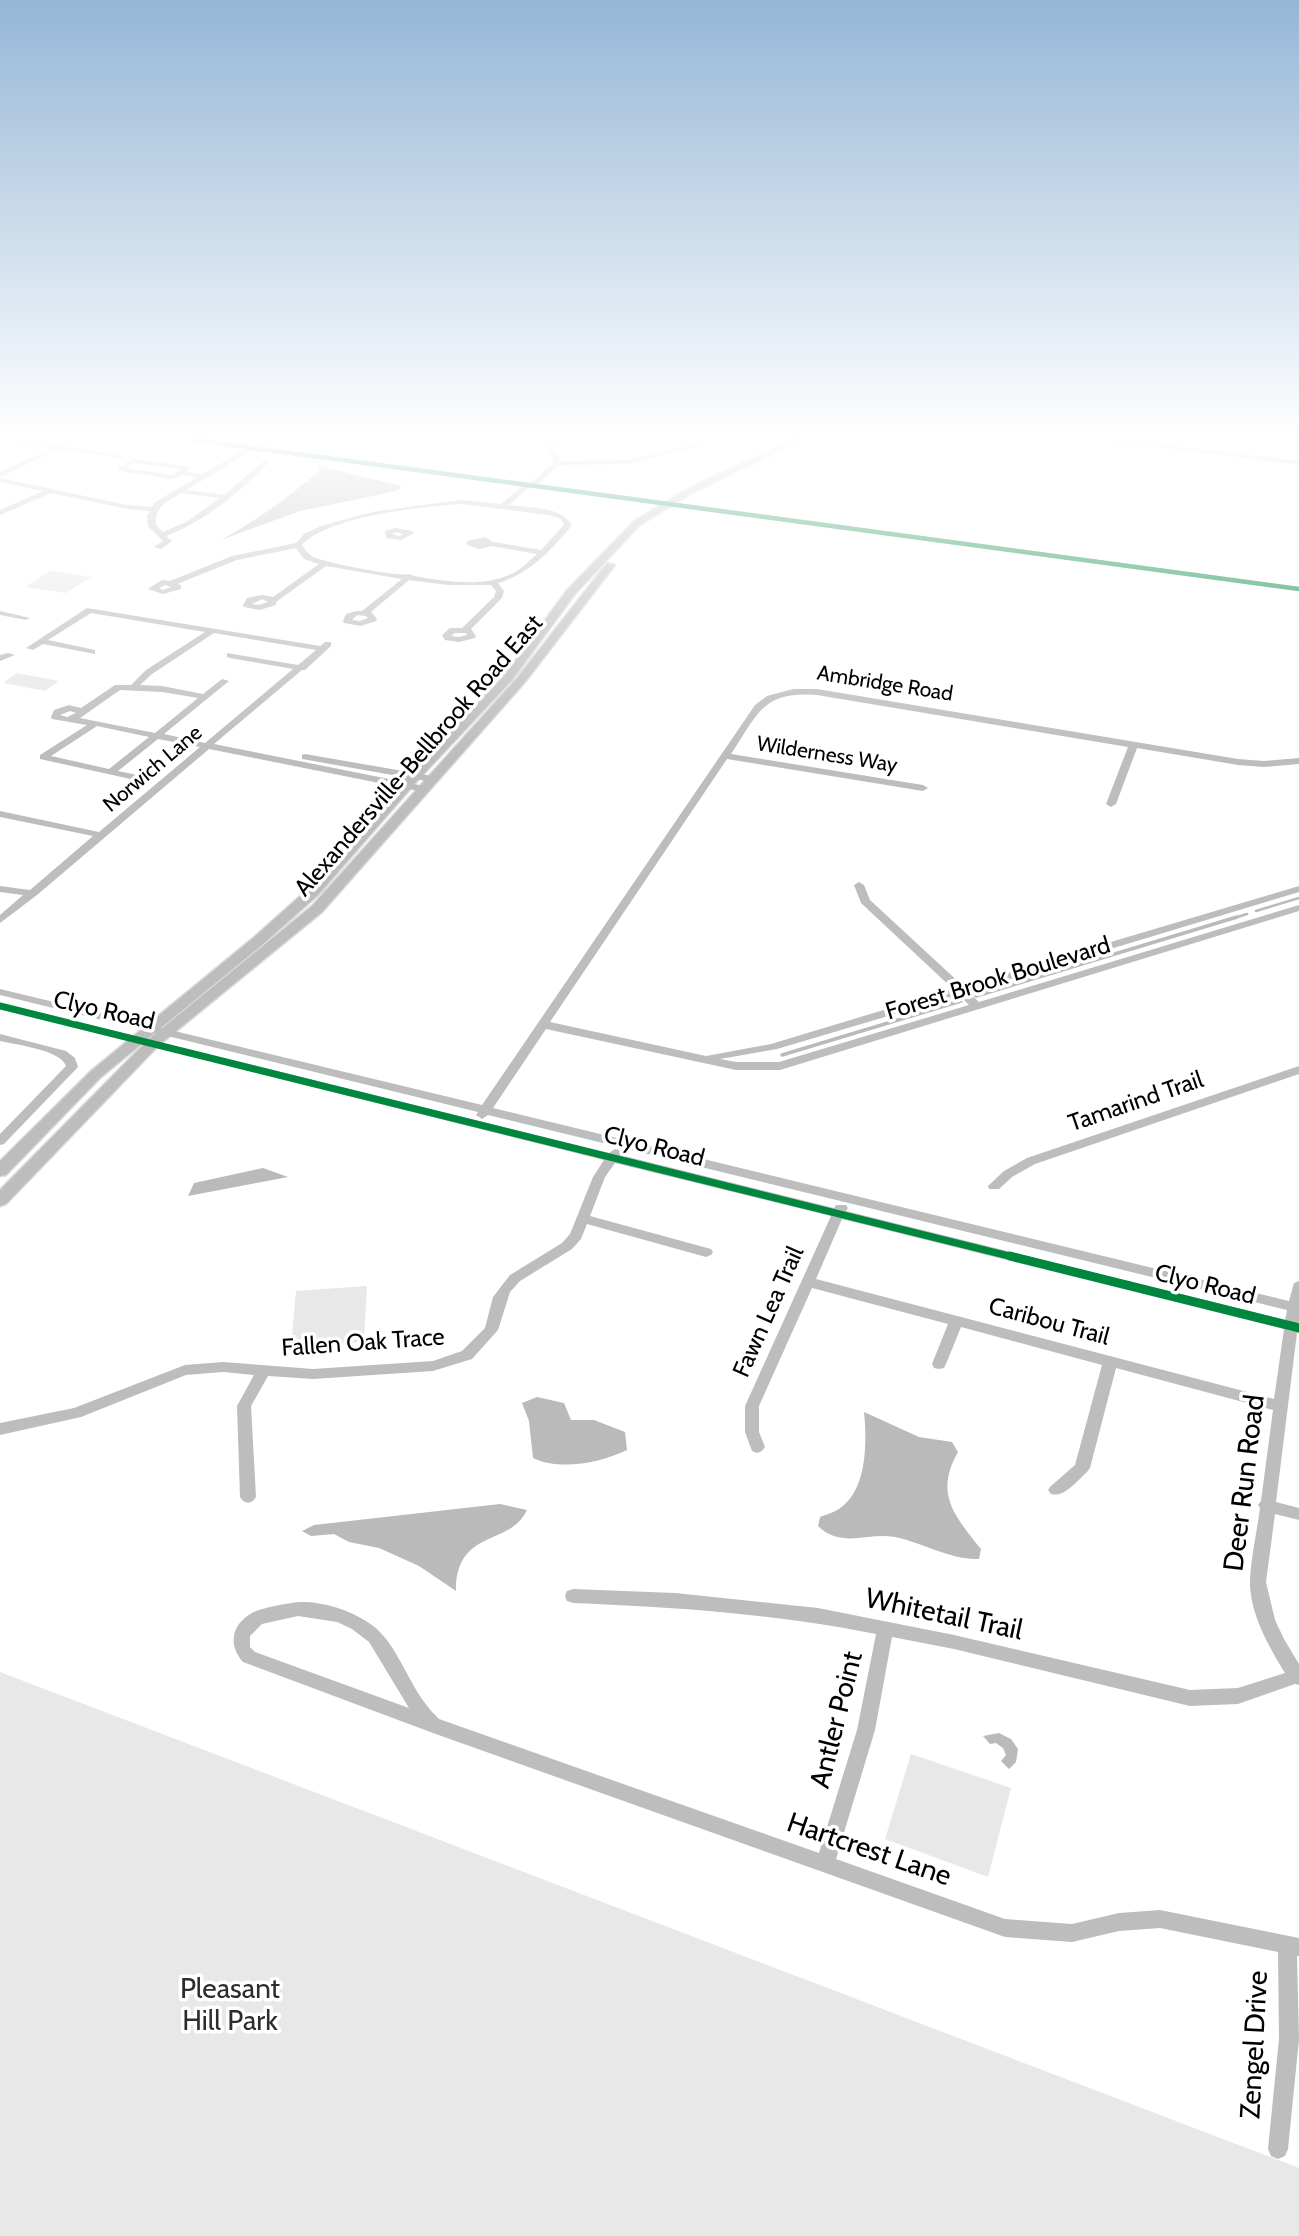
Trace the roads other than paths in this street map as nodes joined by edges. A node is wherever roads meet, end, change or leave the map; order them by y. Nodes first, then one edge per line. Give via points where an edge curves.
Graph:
1 (162, 544) edge
2 (493, 544) edge
3 (548, 544) edge
4 (627, 544) edge
5 (972, 544) edge
6 (298, 545) joint
7 (158, 547) dead end
8 (540, 552) junction
9 (325, 563) junction
10 (410, 576) junction
11 (173, 583) dead end
12 (494, 583) junction
13 (1299, 589) edge
14 (273, 601) dead end
15 (0, 613) edge
16 (365, 613) dead end
17 (26, 618) dead end
18 (213, 630) junction
19 (465, 630) dead end
20 (42, 641) junction
21 (30, 648) dead end
22 (92, 652) dead end
23 (10, 655) dead end
24 (229, 655) dead end
25 (0, 658) edge
26 (302, 668) junction
27 (514, 679) junction
28 (225, 681) dead end
29 (134, 687) junction
30 (205, 697) junction
31 (78, 715) junction
32 (102, 719) junction
33 (92, 725) junction
34 (160, 733) junction
35 (210, 744) junction
36 (1134, 744) junction
37 (726, 756) junction
38 (1299, 761) edge
39 (111, 772) junction
40 (144, 779) dead end
41 (411, 781) junction
42 (428, 784) junction
43 (923, 788) dead end
44 (1111, 804) dead end
45 (0, 814) edge
46 (101, 835) junction
47 (859, 885) dead end
48 (0, 889) edge
49 (1299, 889) edge
50 (33, 893) junction
51 (1299, 908) edge
52 (0, 920) edge
53 (961, 990) junction
54 (0, 992) edge
55 (0, 1006) edge
56 (978, 1007) junction
57 (546, 1025) junction
58 (150, 1027) junction
59 (167, 1031) junction
60 (0, 1037) edge
61 (137, 1038) junction
62 (154, 1042) junction
63 (707, 1058) junction
64 (1299, 1070) edge
65 (486, 1110) junction
66 (476, 1124) junction
67 (0, 1141) edge
68 (617, 1150) junction
69 (0, 1171) edge
70 (994, 1186) dead end
71 (845, 1198) junction
72 (0, 1200) edge
73 (839, 1213) junction
74 (584, 1219) junction
75 (706, 1252) dead end
76 (807, 1282) junction
77 (1299, 1286) edge
78 (1297, 1308) edge
79 (956, 1322) junction
80 (1295, 1327) edge
81 (1110, 1362) junction
82 (939, 1364) dead end
83 (263, 1372) junction
84 (1280, 1406) junction
85 (0, 1429) edge
86 (757, 1447) dead end
87 (1056, 1490) dead end
88 (248, 1497) dead end
89 (1266, 1505) junction
90 (1299, 1514) edge
91 (573, 1595) dead end
92 (886, 1627) junction
93 (1298, 1677) edge
94 (433, 1725) junction
95 (825, 1864) junction
96 (1293, 1946) edge
97 (1278, 2149) dead end

1 - 7 street
2 - 8 street
3 - 8 street
4 - 27 main road, Alexandersville-Bellbrook Road East via 566,610
5 - 13 street
6 - 9 street via 307,557
6 - 11 street via 234,558
8 - 12 street via 519,573
9 - 10 street
9 - 14 street
10 - 12 street via 463,584
10 - 16 street
12 - 19 street via 500,591 498,598
15 - 17 street
18 - 20 street via 90,610
18 - 26 street, Norwich Lane via 326,647
18 - 29 street
20 - 21 street
20 - 22 street
23 - 25 street
24 - 26 street
26 - 35 street, Norwich Lane
27 - 41 main road, Alexandersville-Bellbrook Road East
27 - 42 main road, Alexandersville-Bellbrook Road East
28 - 30 street
29 - 30 street
29 - 31 street via 115,688
30 - 34 street
31 - 32 street
31 - 33 street
32 - 33 street
32 - 34 street
33 - 34 street
33 - 39 street via 43,757
34 - 35 street
34 - 39 street
35 - 41 street
35 - 46 street, Norwich Lane
36 - 37 street, Ambridge Road via 798,691 761,703
36 - 38 street, Ambridge Road via 1251,764
36 - 44 street
37 - 43 street, Wilderness Way
37 - 57 street, Ambridge Road
39 - 40 street
41 - 42 street
41 - 58 main road, Alexandersville-Bellbrook Road East via 313,892
42 - 59 main road, Alexandersville-Bellbrook Road East via 317,909
45 - 46 street
46 - 50 street, Norwich Lane
47 - 53 street via 864,901
48 - 50 street
49 - 53 street, Forest Brook Boulevard
50 - 52 street, Norwich Lane
51 - 56 street, Forest Brook Boulevard
53 - 56 street
53 - 63 street, Forest Brook Boulevard via 773,1047
54 - 58 street, Clyo Road
55 - 61 street, Clyo Road
56 - 63 street, Forest Brook Boulevard via 780,1066 744,1067
57 - 63 street, Forest Brook Boulevard
57 - 65 street, Ambridge Road
58 - 59 street, Clyo Road
58 - 61 main road, Alexandersville-Bellbrook Road East
59 - 62 main road, Alexandersville-Bellbrook Road East
59 - 65 street, Clyo Road
60 - 67 street via 62,1053 72,1067
61 - 62 street, Clyo Road
61 - 69 main road, Alexandersville-Bellbrook Road East
62 - 66 street, Clyo Road
62 - 72 main road, Alexandersville-Bellbrook Road East
64 - 70 street, Tamarind Trail via 1031,1161
65 - 66 street, Ambridge Road
65 - 68 street, Clyo Road
66 - 68 street, Clyo Road
68 - 71 street, Clyo Road
68 - 73 street, Clyo Road
68 - 74 street, Fallen Oak Trace via 599,1177
71 - 73 street, Fawn Lea Trail
71 - 78 street, Clyo Road
73 - 76 street, Fawn Lea Trail
73 - 80 street, Clyo Road
74 - 75 street
74 - 83 street, Fallen Oak Trace via 567,1246 505,1289 491,1330 467,1355 426,1366 313,1374
76 - 79 street, Caribou Trail
76 - 86 street, Fawn Lea Trail via 752,1406
77 - 78 street, Deer Run Road
78 - 80 street, Deer Run Road
79 - 81 street, Caribou Trail
79 - 82 street
80 - 84 street, Deer Run Road
81 - 84 street, Caribou Trail
81 - 87 street via 1082,1468
83 - 85 street, Fallen Oak Trace via 223,1367 185,1370 76,1413
83 - 88 street via 244,1406
84 - 89 street, Deer Run Road
89 - 90 street
89 - 93 street, Deer Run Road via 1258,1562 1259,1596 1278,1646
91 - 92 street, Whitetail Trail via 743,1606
92 - 93 street, Whitetail Trail via 1191,1698 1238,1696
92 - 95 street, Antler Point via 866,1730
94 - 94 street, Hartcrest Lane via 249,1657 242,1649 242,1633 257,1618 298,1609 353,1621 375,1637
94 - 95 street, Hartcrest Lane
95 - 96 street, Hartcrest Lane via 1017,1930 1072,1933 1160,1919
96 - 97 street, Zengel Drive

